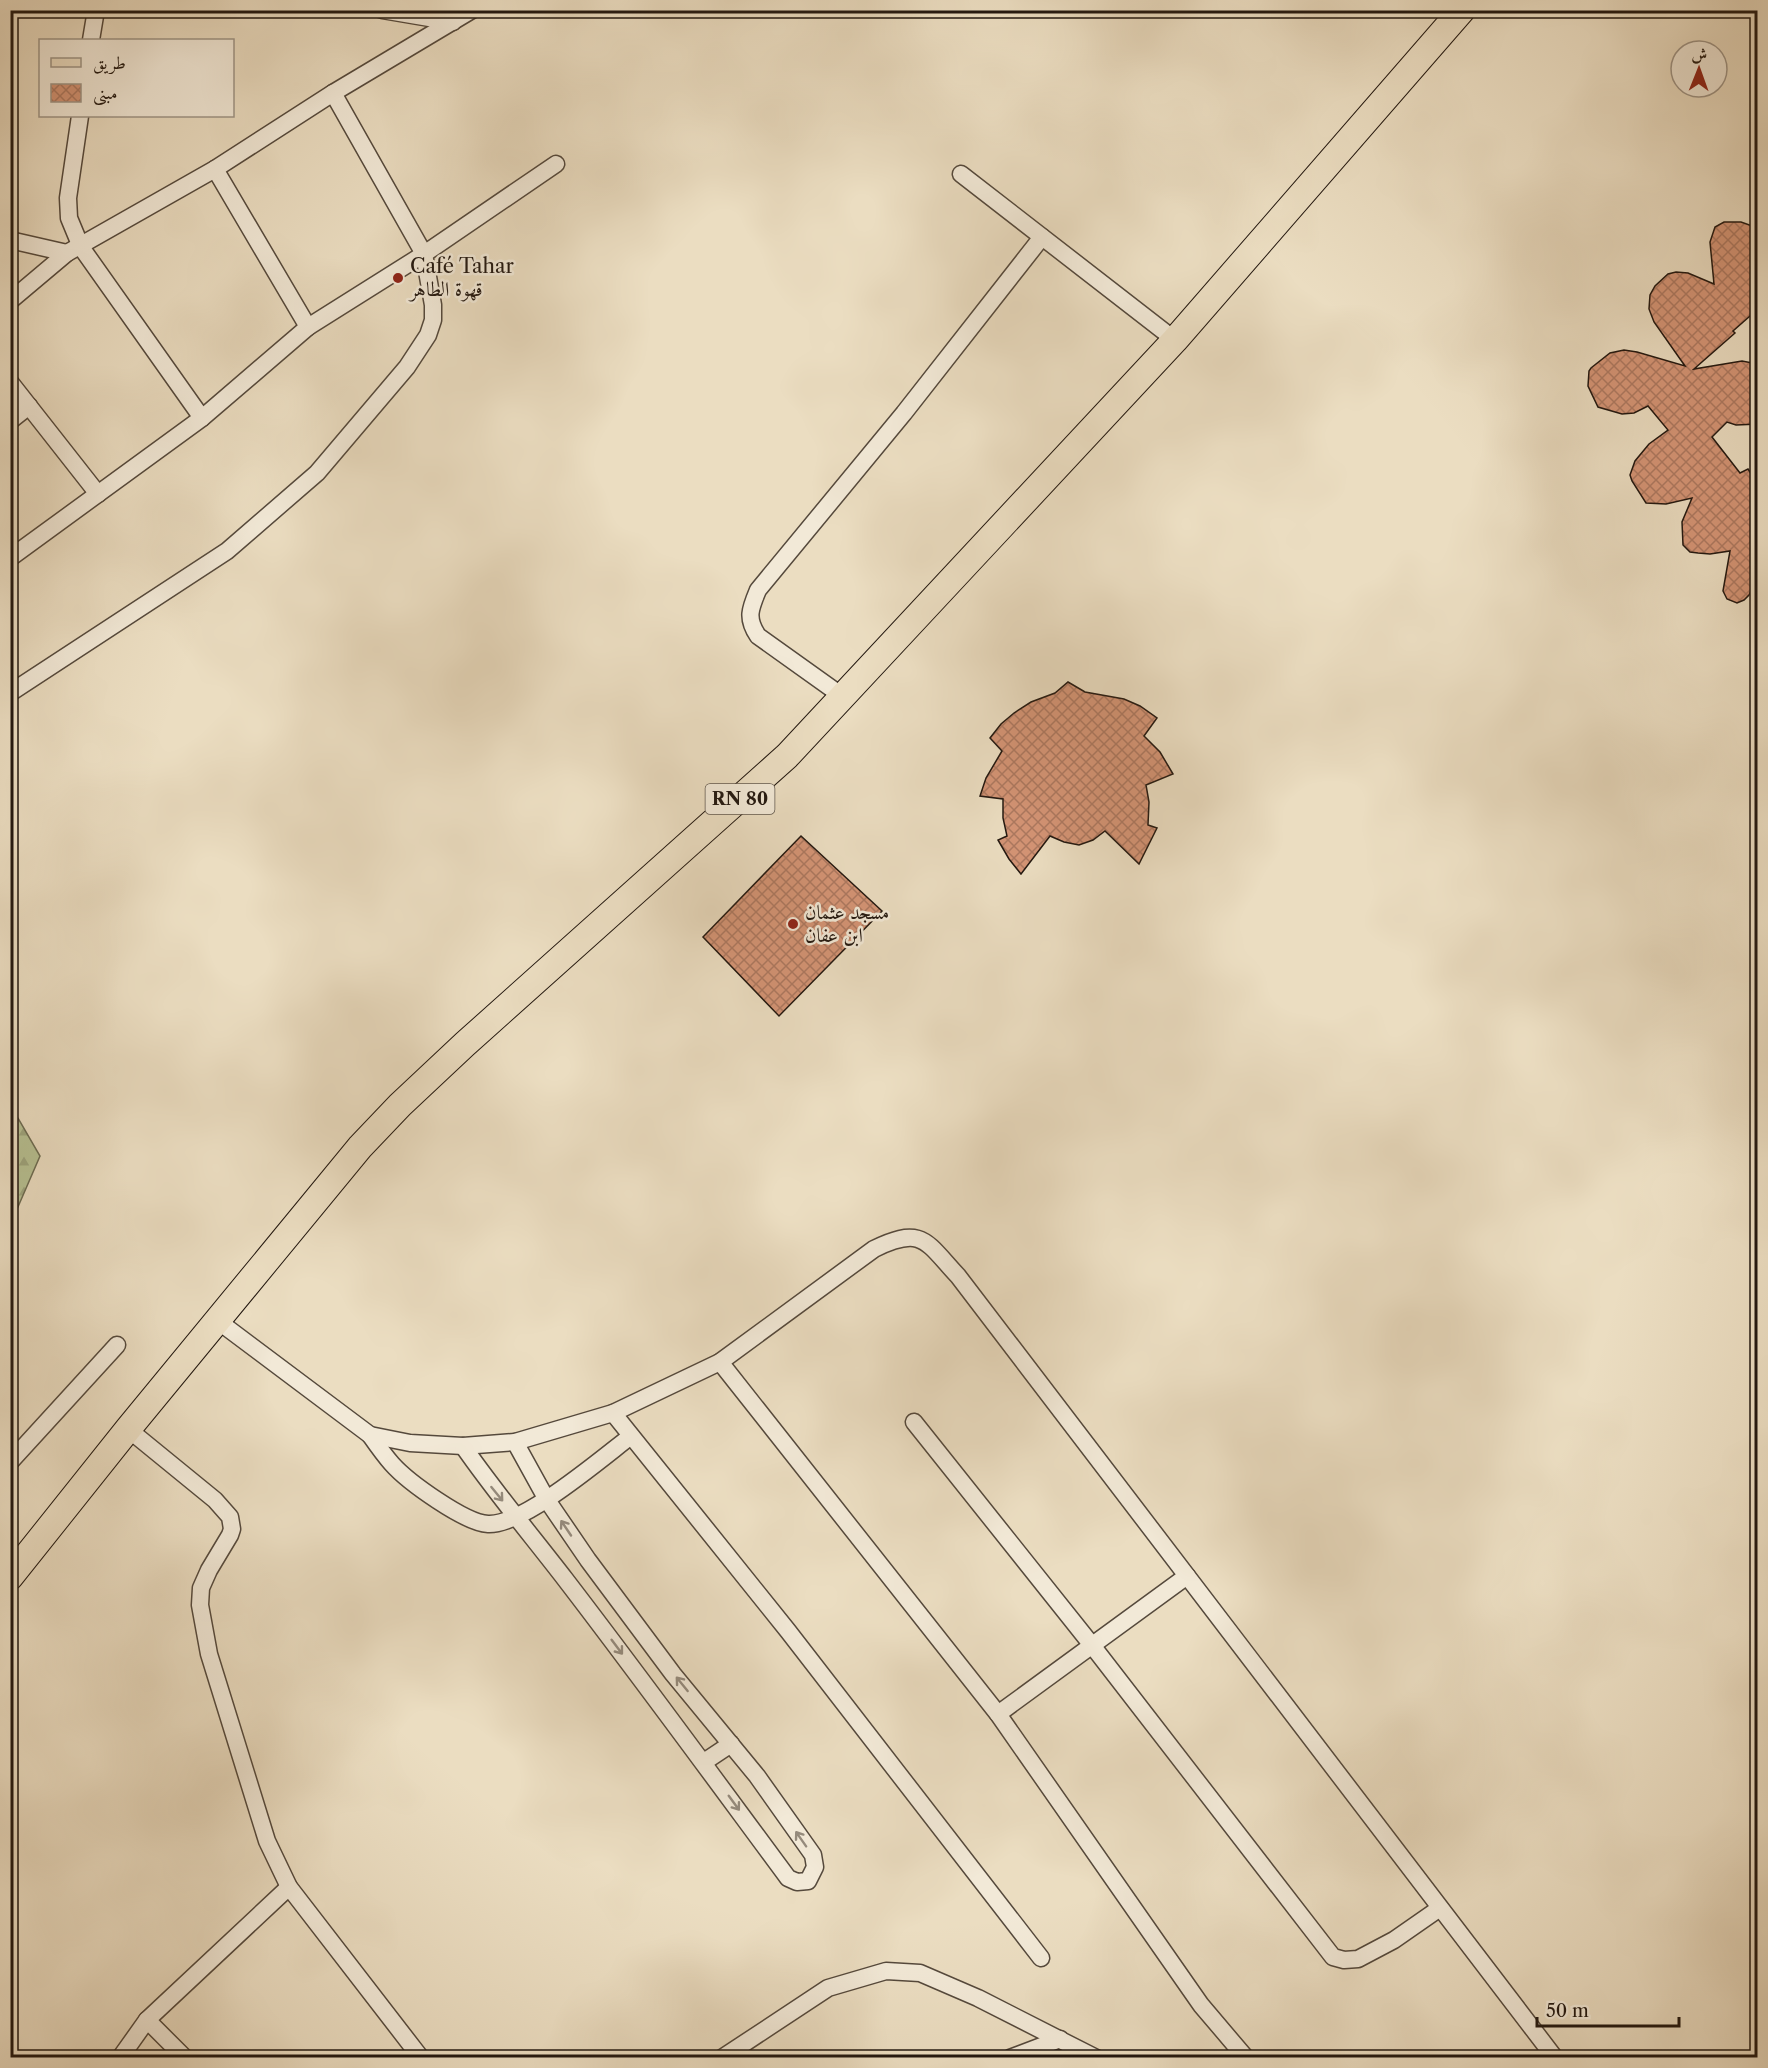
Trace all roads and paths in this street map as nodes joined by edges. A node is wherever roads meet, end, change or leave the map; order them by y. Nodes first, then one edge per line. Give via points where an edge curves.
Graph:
1 (96, 10) edge
2 (382, 10) edge
3 (472, 10) edge
4 (1462, 10) edge
5 (453, 22) junction
6 (91, 39) edge
7 (333, 93) junction
8 (80, 117) edge
9 (556, 164) dead end
10 (215, 169) junction
11 (960, 174) dead end
12 (1042, 237) junction
13 (10, 240) edge
14 (74, 250) junction
15 (424, 254) junction
16 (10, 301) edge
17 (308, 327) junction
18 (1175, 340) junction
19 (10, 382) edge
20 (29, 406) junction
21 (202, 418) junction
22 (10, 421) edge
23 (98, 494) junction
24 (10, 558) edge
25 (10, 693) edge
26 (843, 696) junction
27 (218, 1320) junction
28 (117, 1345) dead end
29 (720, 1362) junction
30 (613, 1413) junction
31 (914, 1422) dead end
32 (128, 1429) junction
33 (370, 1435) junction
34 (631, 1436) junction
35 (515, 1442) junction
36 (463, 1446) junction
37 (10, 1462) edge
38 (547, 1500) junction
39 (516, 1517) junction
40 (1187, 1576) junction
41 (10, 1577) edge
42 (1091, 1644) junction
43 (998, 1714) junction
44 (730, 1744) junction
45 (704, 1762) junction
46 (289, 1887) junction
47 (1440, 1908) junction
48 (1041, 1958) dead end
49 (147, 2020) junction
50 (1060, 2039) junction
51 (120, 2058) edge
52 (185, 2058) edge
53 (421, 2058) edge
54 (722, 2058) edge
55 (1010, 2058) edge
56 (1096, 2058) edge
57 (1246, 2058) edge
58 (1555, 2058) edge

1 - 6 street
2 - 5 street
3 - 5 street
4 - 18 main road, RN 80
5 - 7 street
7 - 10 street
7 - 15 street
8 - 14 street via 68,198
9 - 15 street
10 - 14 street
10 - 17 street
11 - 12 street
12 - 18 street
12 - 26 street via 758,590 750,624 758,636
13 - 14 street
14 - 16 street
14 - 21 street
15 - 17 street
15 - 25 street via 433,305 428,335 407,367 317,473 227,550
17 - 21 street
18 - 26 main road, RN 80
19 - 20 street
20 - 22 street
20 - 23 street
21 - 23 street
23 - 24 street
26 - 27 main road, RN 80 via 787,756 400,1105 360,1147
27 - 32 main road, RN 80
27 - 33 street
28 - 37 street
29 - 30 street
29 - 40 street via 874,1249 908,1237 924,1240 958,1276
29 - 43 street
30 - 34 street
30 - 35 street
31 - 42 street
32 - 41 main road, RN 80
32 - 46 street via 215,1500 230,1517 230,1535 201,1588 200,1605 209,1654 267,1841
33 - 36 street via 410,1443
33 - 39 street via 393,1466 472,1521 490,1524
34 - 38 street
34 - 48 street via 788,1631
35 - 36 street
35 - 38 street
36 -> 39 street
38 - 39 street
44 -> 38 street via 673,1674
39 -> 45 street
40 - 42 street
40 - 47 street
42 - 43 street
42 - 47 street via 1333,1957 1358,1959
43 - 57 street via 1201,2005
44 - 45 street
45 -> 44 street via 789,1878 808,1881 815,1867 813,1855
46 - 49 street
46 - 53 street
47 - 58 street
49 - 51 street
49 - 52 street
50 - 54 street via 920,1973 886,1971 828,1988
50 - 55 street
50 - 56 street

